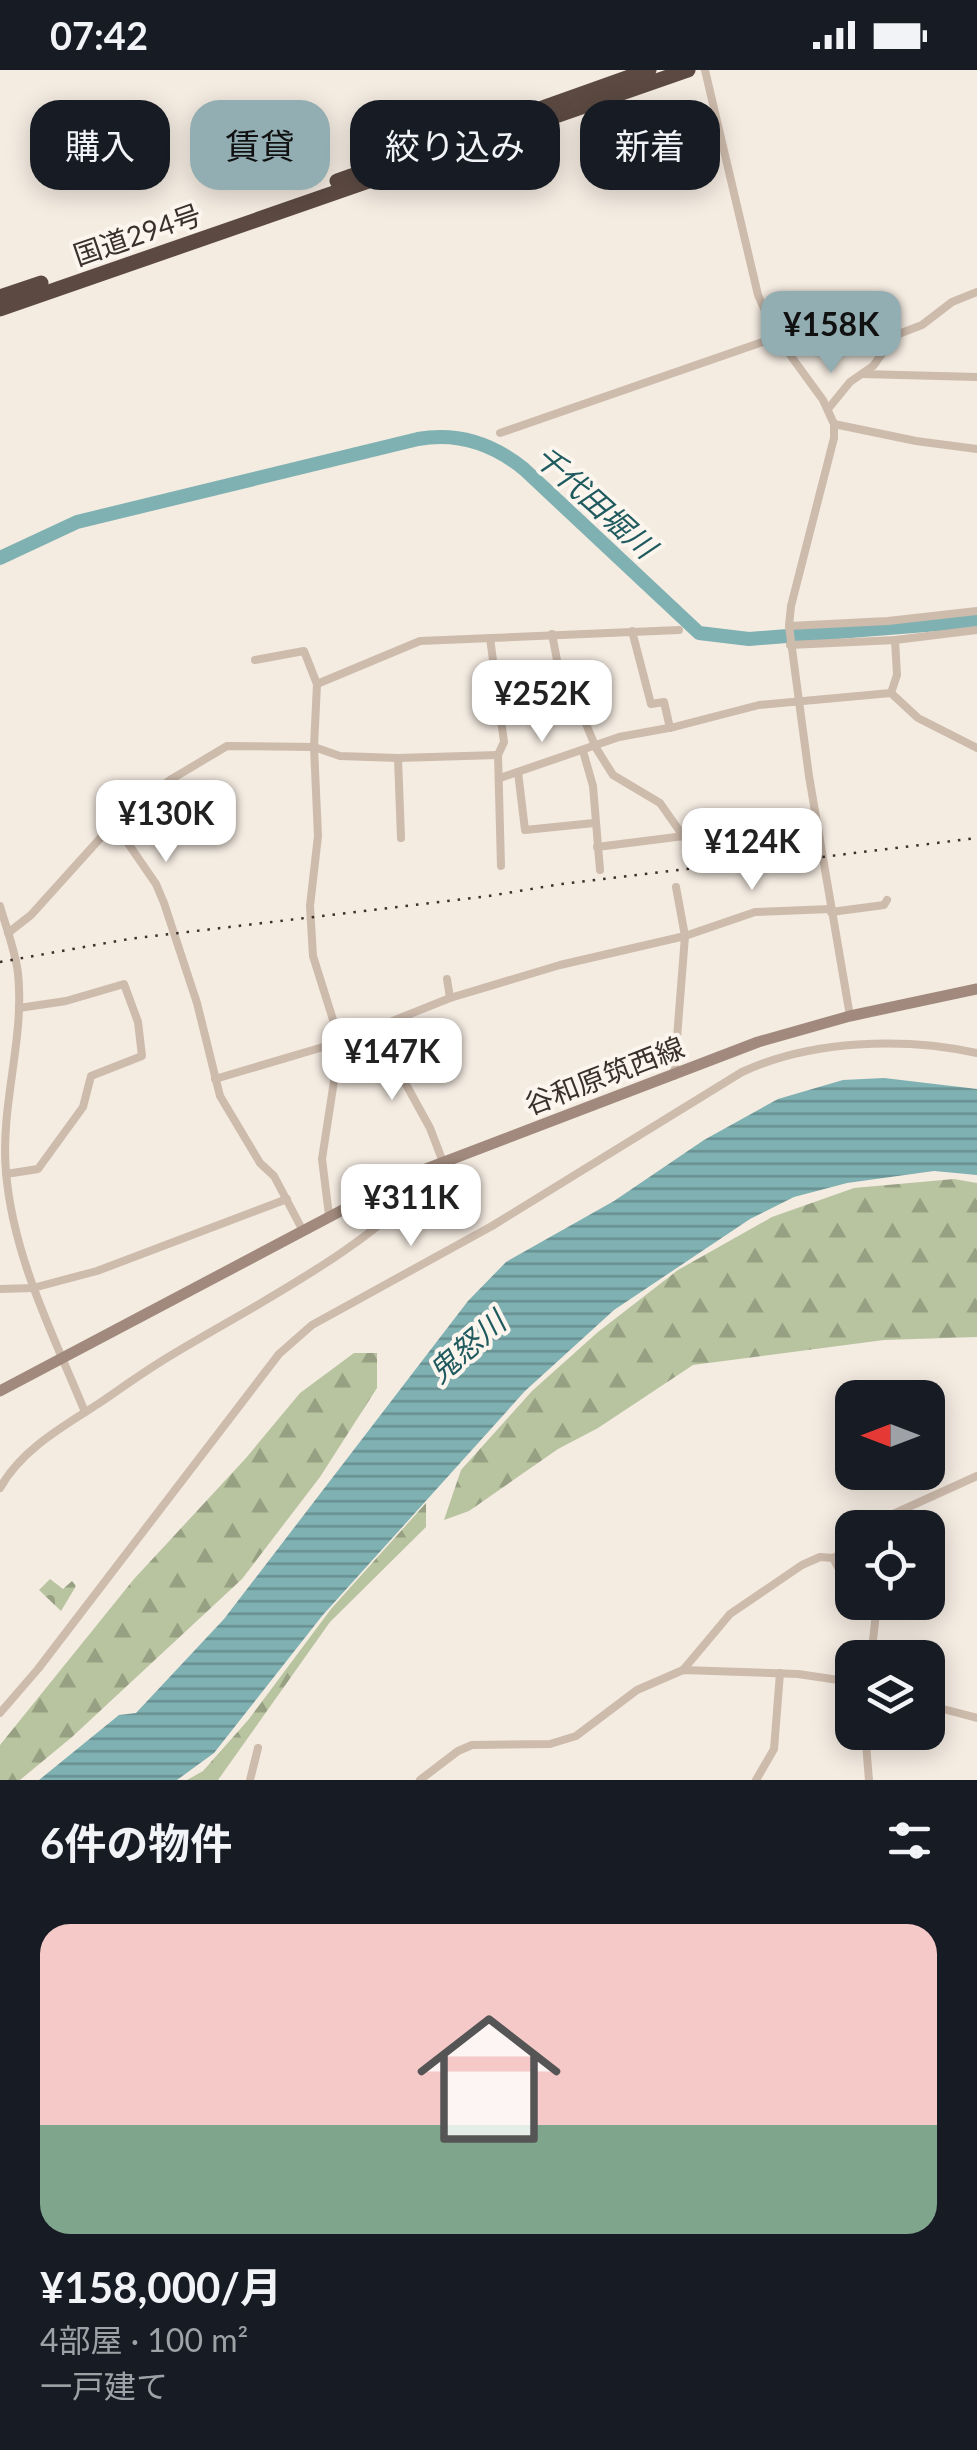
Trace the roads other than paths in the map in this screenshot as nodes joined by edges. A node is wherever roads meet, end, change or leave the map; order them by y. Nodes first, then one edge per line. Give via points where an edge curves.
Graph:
1 (649, 70) edge
2 (688, 70) edge
3 (705, 70) edge
4 (977, 292) edge
5 (0, 297) edge
6 (0, 309) edge
7 (778, 337) junction
8 (862, 374) junction
9 (977, 377) edge
10 (828, 408) junction
11 (834, 424) junction
12 (500, 433) dead end
13 (977, 449) edge
14 (977, 611) edge
15 (790, 626) junction
16 (679, 630) dead end
17 (977, 630) edge
18 (632, 631) junction
19 (552, 634) junction
20 (490, 638) junction
21 (895, 640) junction
22 (790, 645) junction
23 (255, 660) dead end
24 (317, 684) junction
25 (891, 693) junction
26 (797, 700) junction
27 (566, 708) dead end
28 (580, 712) dead end
29 (670, 728) junction
30 (314, 747) junction
31 (596, 748) junction
32 (977, 748) edge
33 (583, 752) junction
34 (498, 755) junction
35 (398, 758) junction
36 (518, 772) junction
37 (500, 778) junction
38 (594, 822) junction
39 (114, 824) junction
40 (684, 836) junction
41 (401, 838) dead end
42 (597, 847) junction
43 (820, 847) junction
44 (501, 866) dead end
45 (600, 870) dead end
46 (676, 887) dead end
47 (887, 900) dead end
48 (0, 906) edge
49 (831, 911) junction
50 (8, 934) junction
51 (685, 936) junction
52 (447, 979) dead end
53 (977, 988) edge
54 (450, 998) junction
55 (19, 1008) junction
56 (850, 1016) junction
57 (375, 1028) junction
58 (340, 1042) junction
59 (977, 1053) edge
60 (674, 1076) junction
61 (215, 1078) junction
62 (443, 1162) junction
63 (6, 1174) junction
64 (287, 1199) junction
65 (329, 1215) junction
66 (302, 1230) junction
67 (33, 1288) junction
68 (0, 1289) edge
69 (62, 1358) junction
70 (0, 1391) edge
71 (84, 1412) junction
72 (977, 1476) edge
73 (0, 1488) edge
74 (901, 1510) edge
75 (833, 1558) joint
76 (835, 1562) edge
77 (683, 1670) junction
78 (780, 1673) junction
79 (835, 1680) edge
80 (945, 1710) edge
81 (0, 1713) edge
82 (977, 1718) edge
83 (258, 1748) dead end
84 (867, 1750) edge
85 (250, 1780) edge
86 (420, 1780) edge
87 (756, 1780) edge
88 (870, 1780) edge

1 - 5 highway, 国道294号
2 - 6 highway, 国道294号
3 - 7 street via 758,295
4 - 8 street via 896,335
7 - 10 street
7 - 12 street
8 - 9 street
8 - 10 street
10 - 11 street
11 - 13 street
11 - 15 street
14 - 15 street
15 - 22 street
16 - 18 street
17 - 21 street
18 - 19 street
18 - 29 street via 651,704 664,702
19 - 20 street
19 - 27 street
20 - 24 street via 420,640
20 - 34 street via 504,742
21 - 22 street
21 - 25 street
22 - 26 street
23 - 24 street via 304,652
24 - 30 street
25 - 26 street
25 - 32 street via 918,718
26 - 29 street
26 - 43 street
28 - 31 street
29 - 31 street
30 - 35 street via 340,756
30 - 39 street via 227,746
30 - 58 street via 312,956
31 - 33 street
31 - 40 street via 613,775 660,803
33 - 36 street
33 - 38 street
34 - 35 street
34 - 37 street
35 - 41 street
36 - 37 street
36 - 38 street via 525,830
37 - 44 street
38 - 42 street
39 - 50 street
39 - 61 street via 164,903
40 - 42 street
40 - 43 street via 707,862
42 - 45 street
43 - 49 street
46 - 51 street
47 - 49 street
48 - 50 street
49 - 51 street via 755,912
49 - 56 street
50 - 55 street
51 - 54 street
51 - 60 street
52 - 54 street
53 - 56 main road, 谷和原筑西線
54 - 57 street
55 - 63 street
55 - 63 street via 124,984 142,1056 92,1076 83,1107 38,1169
56 - 60 main road, 谷和原筑西線 via 758,1042
57 - 58 street
57 - 62 street
58 - 61 street
58 - 65 street via 322,1159
59 - 81 street via 906,1044 804,1050 764,1062 312,1325 279,1354
60 - 62 main road, 谷和原筑西線
61 - 64 street via 238,1130
62 - 65 main road, 谷和原筑西線
62 - 71 street via 342,1250
63 - 67 street
64 - 66 street
64 - 67 street via 121,1263
65 - 66 main road, 谷和原筑西線
66 - 69 main road, 谷和原筑西線
67 - 68 street
67 - 69 street
69 - 70 main road, 谷和原筑西線
69 - 71 street
71 - 73 street via 34,1448
72 - 74 street
75 - 76 street
75 - 77 street via 802,1565 730,1614
77 - 78 street
77 - 86 street via 637,1690 576,1736 550,1744 472,1745
78 - 79 street
78 - 87 street via 774,1749
80 - 82 street
83 - 85 street
84 - 88 street

